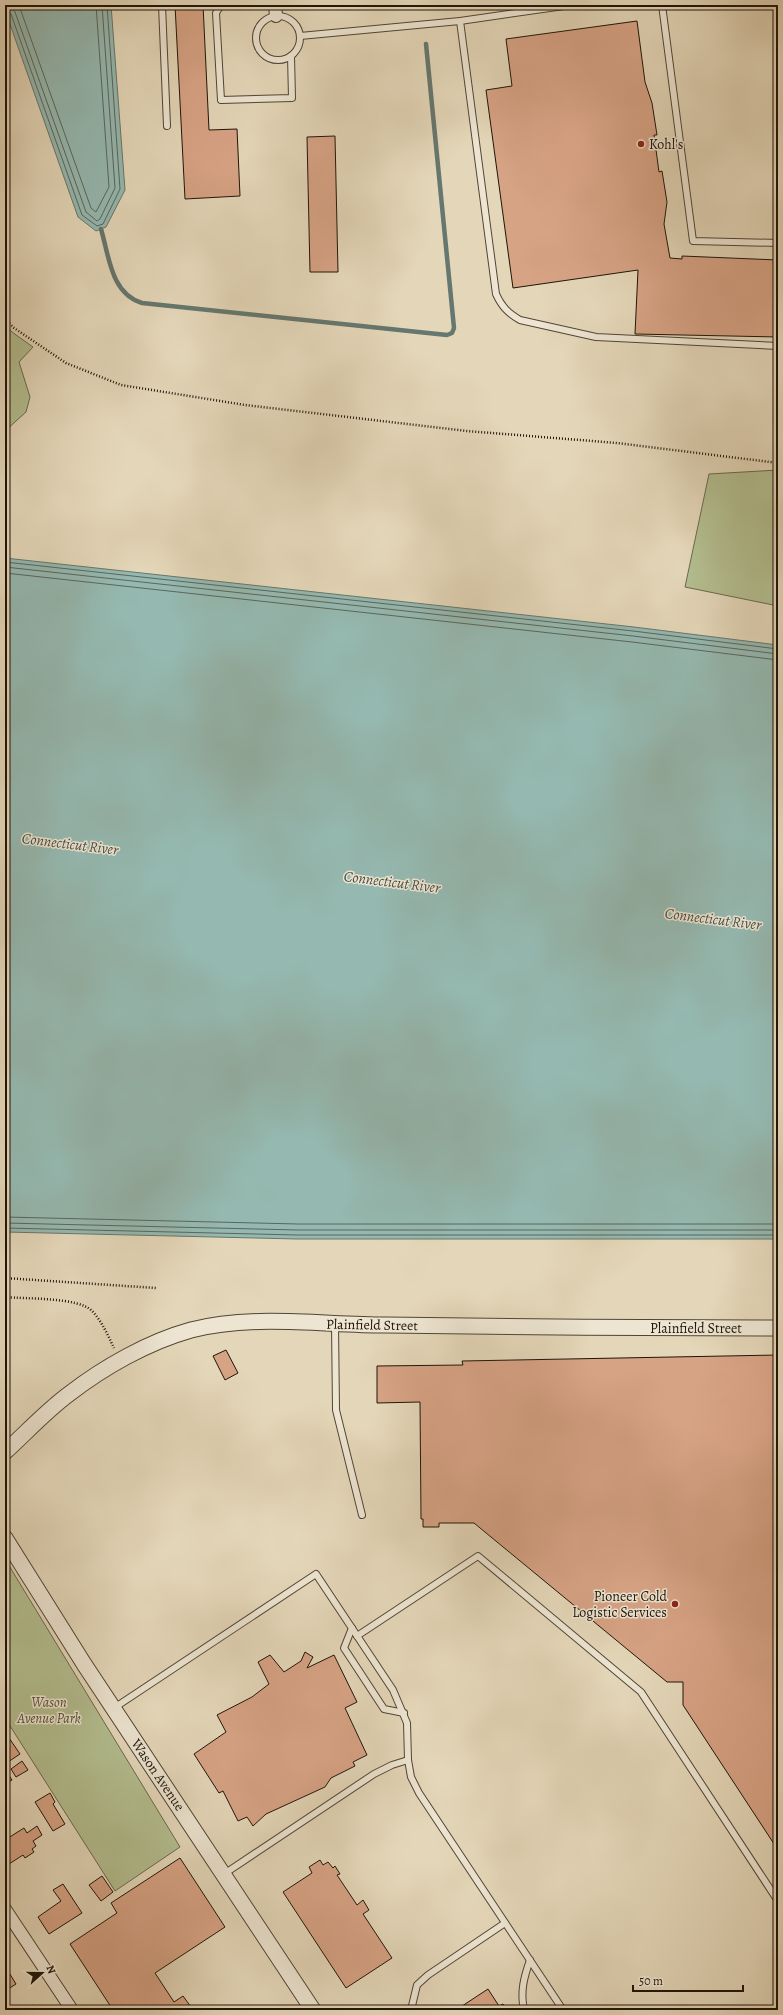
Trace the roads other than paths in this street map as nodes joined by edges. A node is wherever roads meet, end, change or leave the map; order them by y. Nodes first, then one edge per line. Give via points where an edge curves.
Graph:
1 (162, 5) edge
2 (221, 5) edge
3 (571, 5) edge
4 (662, 5) edge
5 (276, 11) edge
6 (460, 21) junction
7 (300, 36) junction
8 (291, 56) junction
9 (167, 126) dead end
10 (778, 243) edge
11 (778, 346) edge
12 (335, 1324) junction
13 (778, 1328) edge
14 (5, 1452) edge
15 (362, 1515) dead end
16 (5, 1538) edge
17 (352, 1628) junction
18 (357, 1636) junction
19 (113, 1708) junction
20 (404, 1713) junction
21 (408, 1760) junction
22 (224, 1874) junction
23 (778, 1901) edge
24 (5, 1909) edge
25 (505, 1923) junction
26 (530, 1960) junction
27 (778, 2008) edge
28 (72, 2010) edge
29 (313, 2010) edge
30 (411, 2010) edge
31 (524, 2010) edge
32 (563, 2010) edge
33 (775, 2010) edge

1 - 9 lane
2 - 8 lane via 216,13 221,100 292,98
3 - 6 lane
4 - 10 lane via 693,241
5 - 7 lane via 294,22
5 - 8 lane via 260,26 257,33 258,47 262,53 274,60
6 - 7 lane
6 - 11 lane via 496,294 509,314 520,320 596,337
7 - 8 lane via 298,49
12 - 13 street, Plainfield Street
12 - 14 street, Plainfield Street via 248,1321 191,1331 146,1347 68,1394
12 - 15 lane via 336,1410
16 - 19 street, Wason Avenue
17 - 18 lane
17 - 19 lane via 316,1574
17 - 20 lane via 344,1648 384,1709
18 - 20 lane via 393,1690
18 - 23 lane via 478,1556 641,1692
19 - 22 street, Wason Avenue
20 - 21 lane via 407,1723
21 - 22 lane via 374,1774
21 - 25 lane via 411,1777 419,1793
22 - 29 street, Wason Avenue
24 - 28 street
25 - 26 lane
25 - 30 lane via 417,1985
26 - 31 lane via 522,1984
26 - 32 lane
27 - 33 lane

